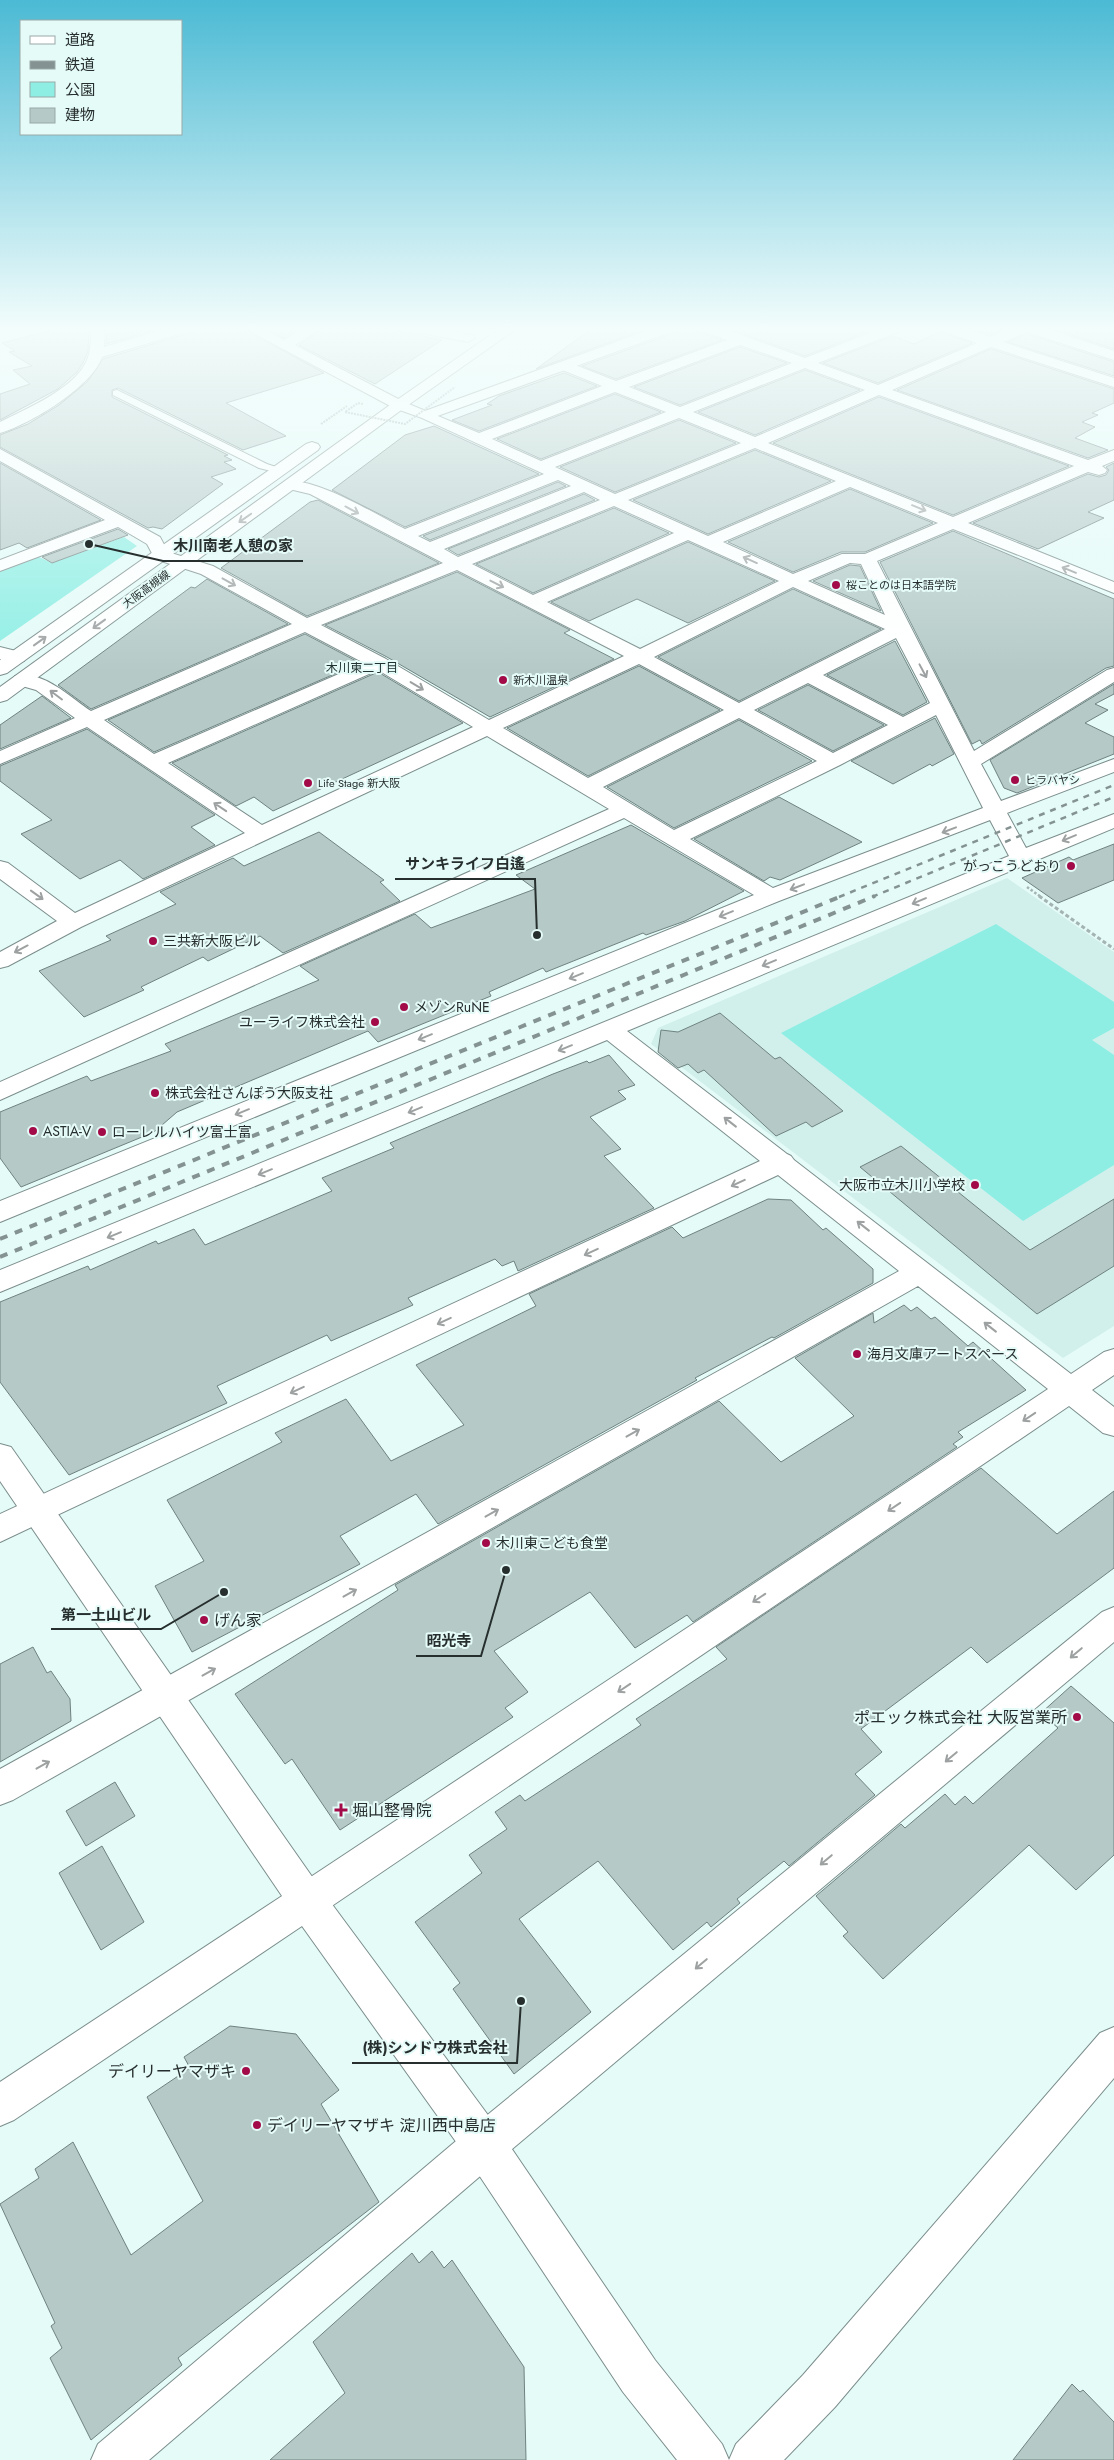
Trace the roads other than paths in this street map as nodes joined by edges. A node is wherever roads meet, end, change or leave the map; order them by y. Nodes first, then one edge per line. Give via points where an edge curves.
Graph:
1 (215, 442) edge
2 (320, 442) edge
3 (349, 442) edge
4 (488, 442) edge
5 (603, 442) edge
6 (751, 442) edge
7 (757, 442) edge
8 (1021, 442) edge
9 (754, 443) junction
10 (0, 454) edge
11 (1114, 455) edge
12 (542, 466) junction
13 (1090, 467) junction
14 (280, 470) junction
15 (559, 474) junction
16 (1114, 476) edge
17 (851, 481) junction
18 (291, 485) junction
19 (585, 486) junction
20 (615, 499) junction
21 (119, 521) junction
22 (954, 522) junction
23 (689, 533) junction
24 (403, 536) junction
25 (709, 542) junction
26 (428, 549) junction
27 (161, 555) junction
28 (866, 559) junction
29 (185, 562) junction
30 (458, 564) junction
31 (0, 566) edge
32 (794, 580) junction
33 (1114, 588) edge
34 (533, 602) junction
35 (306, 625) junction
36 (900, 628) junction
37 (9, 655) edge
38 (638, 656) junction
39 (379, 663) junction
40 (0, 669) edge
41 (1114, 674) edge
42 (809, 676) junction
43 (22, 680) junction
44 (0, 696) edge
45 (941, 705) junction
46 (736, 710) junction
47 (90, 720) junction
48 (902, 724) junction
49 (486, 728) junction
50 (0, 758) edge
51 (833, 761) junction
52 (152, 762) junction
53 (970, 762) junction
54 (1114, 766) edge
55 (586, 787) junction
56 (624, 810) junction
57 (995, 812) junction
58 (1114, 820) edge
59 (260, 834) junction
60 (672, 839) junction
61 (1022, 858) junction
62 (0, 868) edge
63 (771, 896) junction
64 (73, 922) junction
65 (0, 961) edge
66 (610, 1030) junction
67 (0, 1092) edge
68 (782, 1162) junction
69 (0, 1212) edge
70 (921, 1272) junction
71 (0, 1282) edge
72 (1114, 1360) edge
73 (1070, 1390) junction
74 (1114, 1424) edge
75 (0, 1456) edge
76 (38, 1510) junction
77 (0, 1529) edge
78 (1114, 1622) edge
79 (166, 1696) junction
80 (0, 1788) edge
81 (307, 1901) junction
82 (1114, 2046) edge
83 (0, 2106) edge
84 (484, 2145) junction
85 (114, 2460) edge
86 (706, 2460) edge
87 (752, 2460) edge

1 - 14 lane via 263,466
2 - 14 street, 大阪高槻線
3 - 18 street, 大阪高槻線
4 - 12 street
5 - 12 street
6 - 9 street
7 - 9 street
8 - 13 street
9 - 17 street
9 - 20 street
10 - 21 street
11 - 13 street
12 - 15 street
13 - 16 street
13 - 22 street
14 - 27 street, 大阪高槻線
15 - 19 street
15 - 24 street
17 -> 22 street
17 - 25 street
18 -> 24 street via 316,490
18 -> 29 street, 大阪高槻線
19 - 20 street
19 - 26 street
20 - 23 street
20 - 30 street
21 - 27 street via 154,541
21 - 31 street
22 - 28 street
33 -> 22 street
23 - 25 street
23 - 34 street
24 - 26 street
32 -> 25 street
26 - 30 street
27 - 29 street
37 -> 27 street, 大阪高槻線
28 - 32 street via 848,558
28 - 36 street
29 -> 35 street via 207,570
29 -> 43 street, 大阪高槻線
30 -> 34 street
30 - 35 street
32 - 36 street
32 - 38 street
34 - 38 street
35 - 39 street
35 - 47 street
36 - 42 street
36 -> 45 street
37 - 40 street, 大阪高槻線
38 - 46 street
38 - 49 street
39 -> 49 street
39 - 52 street
41 - 53 street
42 - 46 street
42 - 48 street
43 - 44 street, 大阪高槻線
47 -> 43 street via 43,686
45 - 48 street
45 - 53 street
46 - 51 street
46 - 55 street
47 - 50 street
47 - 52 street
48 - 51 street
49 - 55 street
49 - 59 street
51 - 60 street
59 -> 52 street
53 - 57 street
54 - 57 street
55 - 56 street
56 - 60 street
56 - 67 street
57 - 61 street
57 -> 63 street
58 -> 61 street
59 - 64 street
60 - 63 street
61 -> 66 street
62 -> 64 street
63 -> 69 street
64 -> 65 street
68 -> 66 street
66 -> 71 street
70 -> 68 street
68 -> 76 street
73 -> 70 street
79 -> 70 street
72 - 73 street
73 - 74 street
73 -> 81 street
75 - 76 street
76 - 77 street
76 - 79 street
78 -> 84 street
80 -> 79 street
79 - 81 street
81 - 83 street
81 - 84 street
82 - 87 street via 819,2391
84 - 85 street
84 - 86 street via 639,2376

